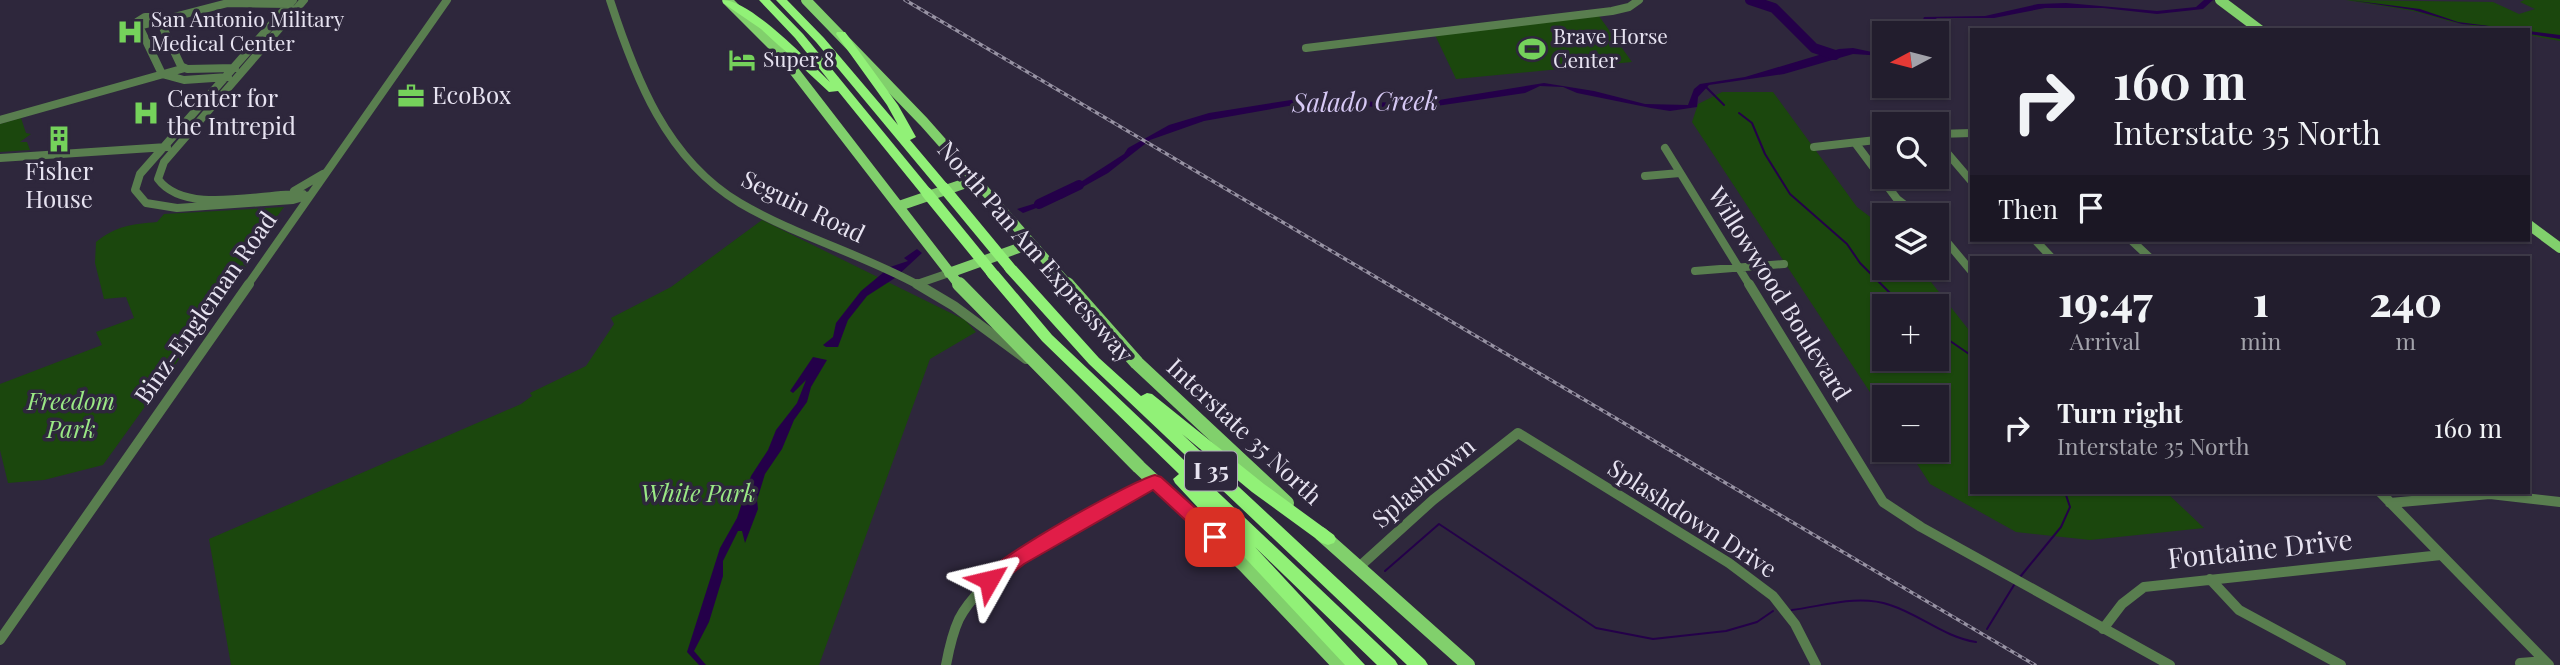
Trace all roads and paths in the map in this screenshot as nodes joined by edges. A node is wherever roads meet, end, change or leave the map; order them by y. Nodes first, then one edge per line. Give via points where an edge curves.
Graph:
1 (304, 0) edge
2 (447, 0) edge
3 (610, 0) edge
4 (727, 0) edge
5 (764, 0) edge
6 (781, 0) edge
7 (806, 0) edge
8 (1639, 0) edge
9 (2220, 0) edge
10 (292, 2) edge
11 (160, 21) junction
12 (2258, 28) edge
13 (841, 34) junction
14 (1306, 48) dead end
15 (185, 68) junction
16 (236, 72) junction
17 (162, 74) junction
18 (226, 77) junction
19 (863, 114) junction
20 (0, 120) edge
21 (1970, 133) edge
22 (1949, 134) edge
23 (1872, 142) edge
24 (1856, 145) junction
25 (178, 146) junction
26 (164, 147) junction
27 (1815, 147) dead end
28 (1665, 148) dead end
29 (1949, 155) edge
30 (0, 158) edge
31 (329, 169) junction
32 (931, 172) junction
33 (1680, 173) junction
34 (1645, 176) dead end
35 (975, 180) junction
36 (1970, 181) edge
37 (282, 194) junction
38 (311, 195) junction
39 (1902, 203) edge
40 (899, 206) junction
41 (2530, 226) edge
42 (2037, 242) edge
43 (2133, 242) edge
44 (1030, 244) junction
45 (1949, 244) edge
46 (2560, 248) edge
47 (2050, 256) edge
48 (2148, 256) edge
49 (1784, 264) dead end
50 (1737, 267) junction
51 (1970, 270) edge
52 (1695, 271) dead end
53 (949, 273) junction
54 (917, 284) junction
55 (1065, 331) junction
56 (1046, 374) junction
57 (1133, 421) junction
58 (1518, 433) joint
59 (1155, 481) junction
60 (2381, 494) edge
61 (2560, 502) edge
62 (2390, 503) junction
63 (1328, 539) junction
64 (2441, 555) junction
65 (1359, 567) junction
66 (2210, 579) junction
67 (2103, 629) junction
68 (0, 640) edge
69 (2520, 663) dead end
70 (2547, 663) edge
71 (946, 665) edge
72 (1339, 665) edge
73 (1356, 665) edge
74 (1389, 665) edge
75 (1419, 665) edge
76 (1468, 665) edge
77 (1816, 665) edge
78 (2169, 665) edge
79 (2341, 665) edge

1 - 16 street via 246,67
2 - 31 street, Binz-Engleman Road
3 - 54 street, Seguin Road via 642,88 713,184 740,203
4 - 19 highway via 765,27
4 - 40 main road via 782,54
5 - 19 highway, North Pan Am Expressway / I 35
6 - 32 highway, North Pan Am Expressway / I 35
7 - 13 main road, Interstate 35 North
8 - 14 street via 1612,11
9 - 12 main road
10 - 11 street via 238,2
10 - 16 street
11 - 15 street
11 - 17 street via 157,15 137,22
13 - 32 highway via 892,105
13 - 35 main road, Interstate 35 North
15 - 16 street
15 - 17 street
16 - 18 street
16 - 25 street
17 - 18 street via 184,79
17 - 20 street
18 - 26 street
19 - 57 highway, North Pan Am Expressway / I 35, bridge via 1047,338
21 - 22 street
23 - 24 street
24 - 27 street
24 - 39 street
25 - 26 street
25 - 37 street via 158,175 160,187 172,195 199,200
26 - 30 street
26 - 38 street via 136,183 136,194 146,203 186,208
28 - 33 street, Willowwood Boulevard
29 - 36 street
31 - 37 street
31 - 38 street, Binz-Engleman Road
32 - 55 highway, North Pan Am Expressway / I 35, bridge
33 - 34 street
33 - 50 street, Willowwood Boulevard
35 - 40 main road
35 - 44 main road, Interstate 35 North
37 - 38 street
38 - 68 street, Binz-Engleman Road
40 - 53 main road
41 - 46 main road
42 - 47 street
43 - 48 street
44 - 53 main road
44 - 63 main road, Interstate 35 North via 1137,363
45 - 51 street
49 - 50 street
50 - 52 street
50 - 67 street, Willowwood Boulevard via 1883,502
53 - 54 street
53 - 56 main road
54 - 56 street, Seguin Road
55 - 63 highway
55 - 75 highway, North Pan Am Expressway / I 35
56 - 59 main road
57 - 73 highway via 1231,535
57 - 74 highway, North Pan Am Expressway / I 35
58 - 65 street, Splashtown via 1433,500
58 - 77 street, Splashdown Drive via 1729,563 1773,596 1795,624
59 - 71 street via 989,580 962,614
59 - 72 main road via 1245,565
60 - 62 street
61 - 62 street via 2490,494
62 - 64 street
63 - 65 main road, Interstate 35 North
64 - 66 street, Fontaine Drive
64 - 70 street
65 - 76 main road, Interstate 35 North
66 - 67 street, Fontaine Drive via 2137,590
66 - 79 street via 2239,610
67 - 78 street, Willowwood Boulevard
69 - 70 street

